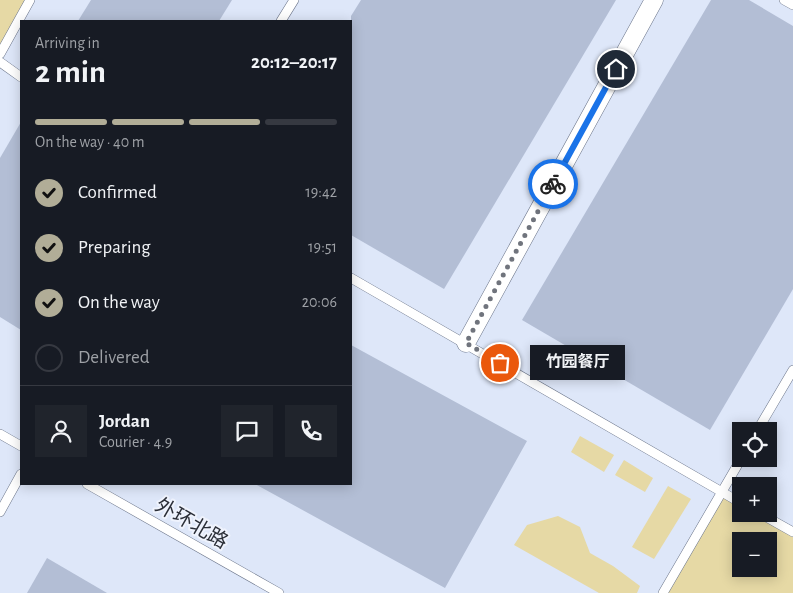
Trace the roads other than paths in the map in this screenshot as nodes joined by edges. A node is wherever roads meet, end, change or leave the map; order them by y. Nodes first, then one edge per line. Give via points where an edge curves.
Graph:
1 (30, 0) edge
2 (294, 0) edge
3 (654, 0) edge
4 (784, 0) edge
5 (793, 5) edge
6 (282, 20) edge
7 (0, 54) edge
8 (0, 62) edge
9 (20, 76) edge
10 (352, 279) edge
11 (466, 343) junction
12 (793, 370) edge
13 (762, 422) edge
14 (0, 434) edge
15 (20, 445) edge
16 (737, 467) edge
17 (20, 476) edge
18 (89, 485) edge
19 (722, 492) junction
20 (732, 497) edge
21 (0, 512) edge
22 (775, 522) edge
23 (793, 532) edge
24 (279, 593) edge
25 (663, 593) edge

1 - 7 lane
2 - 6 lane
3 - 11 street
4 - 5 lane
8 - 9 lane
10 - 11 lane
11 - 19 lane
12 - 13 lane
14 - 15 lane
16 - 19 lane
17 - 21 lane
18 - 24 lane, 外环北路
19 - 20 lane
19 - 25 lane
22 - 23 lane

